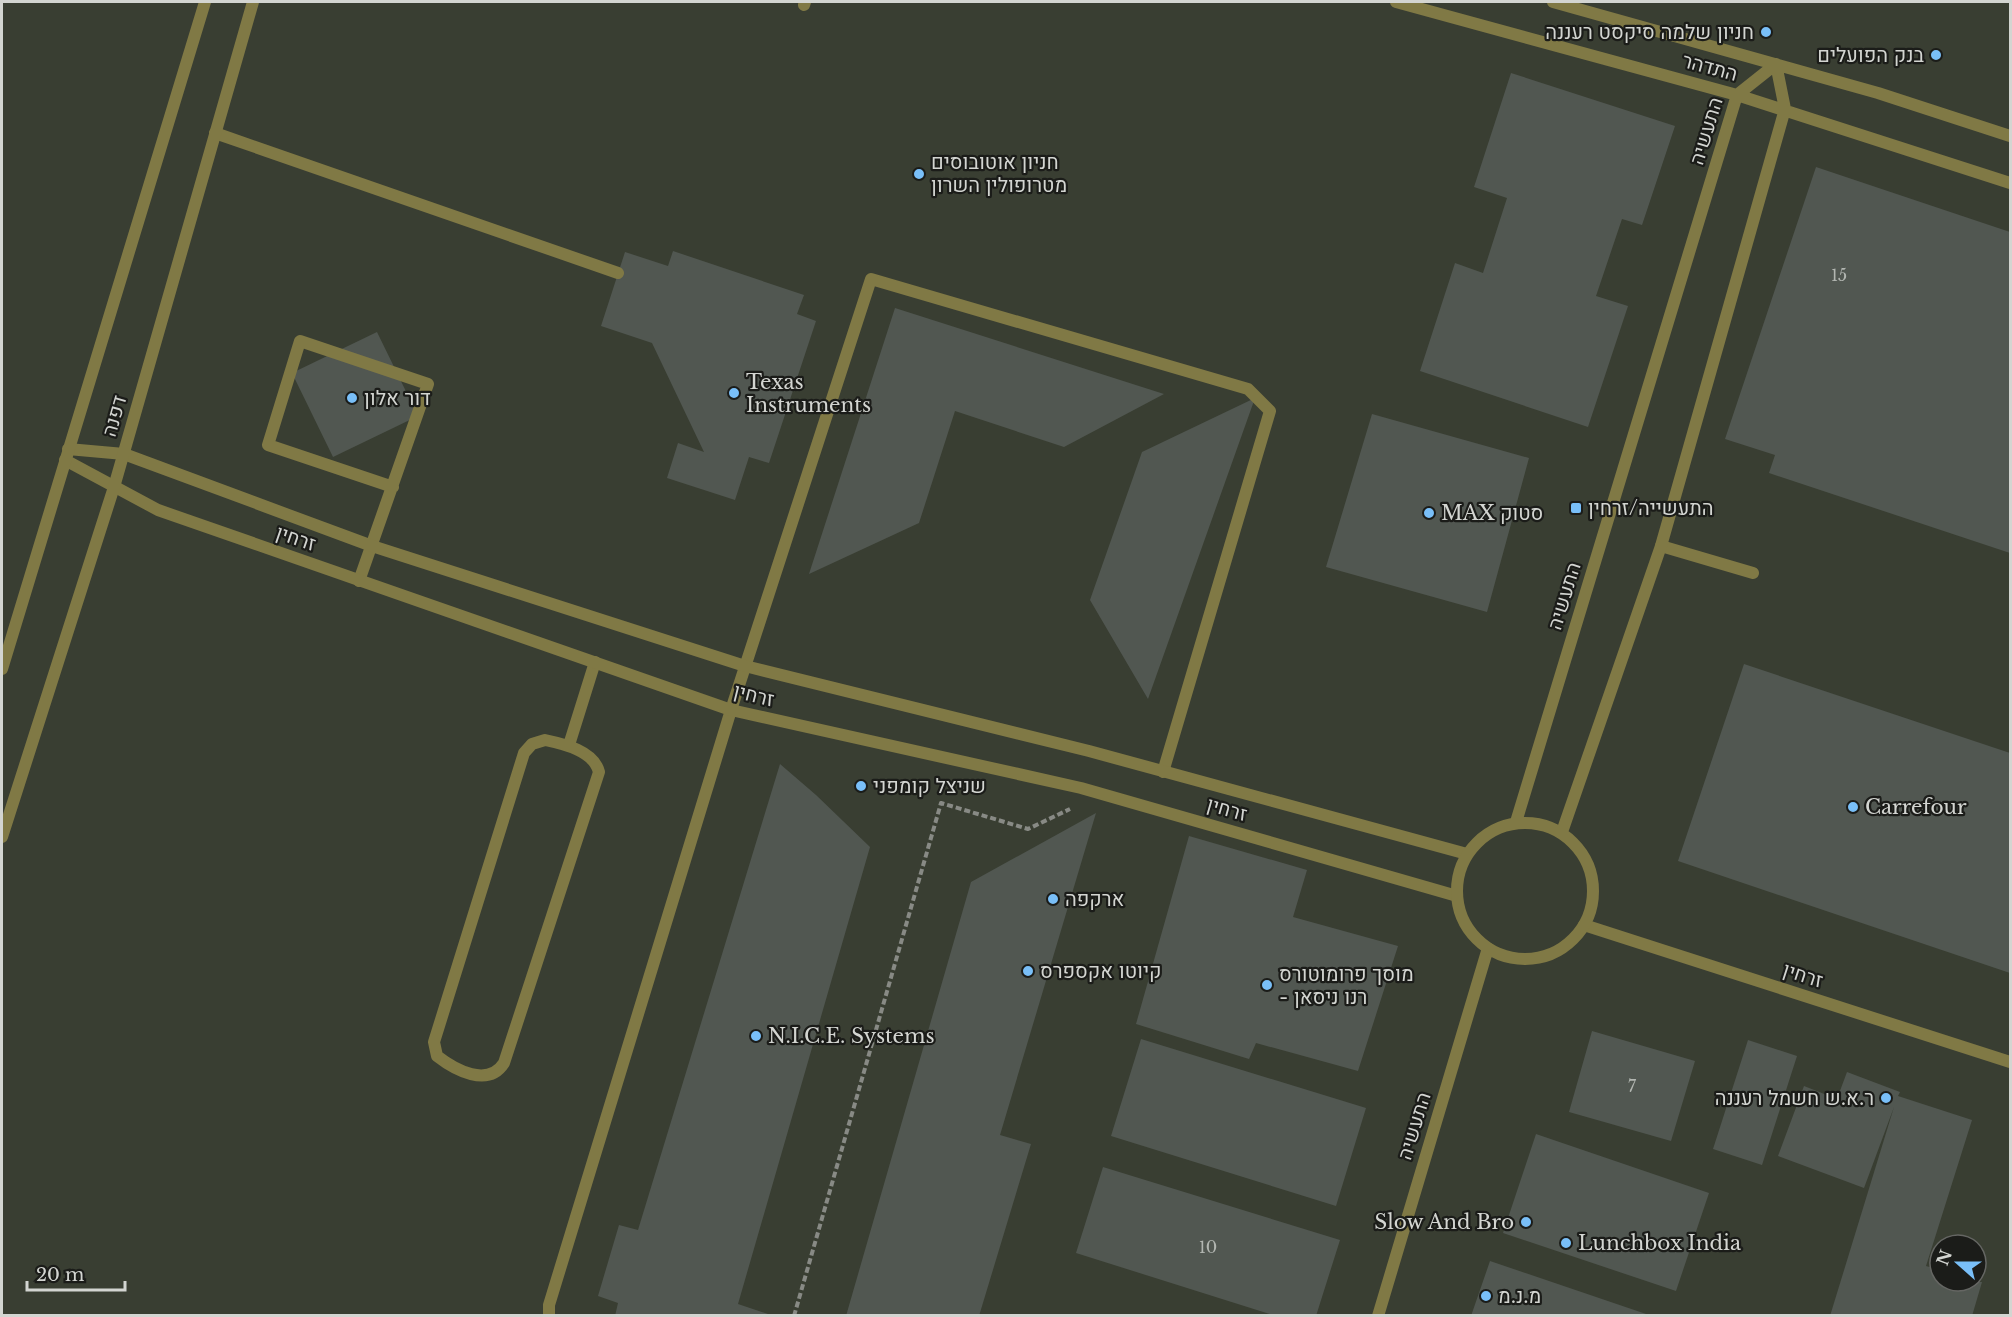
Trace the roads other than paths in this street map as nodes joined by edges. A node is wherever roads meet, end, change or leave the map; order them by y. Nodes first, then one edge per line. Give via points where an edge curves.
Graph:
1 (205, 2) edge
2 (253, 2) edge
3 (1396, 2) edge
4 (1553, 2) edge
5 (1776, 64) junction
6 (1737, 95) junction
7 (1785, 109) junction
8 (215, 133) junction
9 (2010, 136) edge
10 (2010, 183) edge
11 (618, 273) dead end
12 (124, 454) junction
13 (66, 455) junction
14 (114, 487) junction
15 (393, 488) junction
16 (372, 546) junction
17 (1661, 546) junction
18 (1753, 573) dead end
19 (359, 581) junction
20 (595, 662) junction
21 (745, 666) junction
22 (2, 669) edge
23 (731, 711) junction
24 (569, 745) junction
25 (1163, 772) junction
26 (1516, 822) junction
27 (1562, 832) junction
28 (2, 837) edge
29 (1467, 854) junction
30 (1457, 896) junction
31 (1584, 925) junction
32 (1488, 948) junction
33 (2010, 1062) edge
34 (549, 1316) edge
35 (1378, 1316) edge

1 - 13 street, דפנה
2 - 8 street, דפנה
3 - 6 street, התדהר
4 - 5 street, התדהר
5 - 6 street, התעשיה
5 - 7 street
5 - 9 street, התדהר
6 - 7 street, התדהר
6 - 26 street, התעשיה
7 - 10 street, התדהר
7 - 17 street
8 - 11 street
8 - 12 street, דפנה
12 - 13 street, זרחין
12 - 14 street, דפנה
12 - 16 street, זרחין
13 - 14 street, זרחין
13 - 22 street, דפנה
14 - 19 street, זרחין via 158,510
14 - 28 street, דפנה
15 - 15 street via 428,384 300,341 268,445
15 - 16 street
16 - 19 street
16 - 21 street, זרחין
17 - 18 street
17 - 27 street
19 - 20 street, זרחין
20 - 23 street, זרחין
20 - 24 street
21 - 23 street
21 - 25 street, זרחין
21 - 25 street via 871,279 1248,388 1270,411
23 - 30 street, זרחין via 1081,788
23 - 34 street via 549,1305
24 - 24 street via 545,740 532,744 524,753 435,1042 437,1056 479,1076 490,1076 504,1063 599,772 595,762
25 - 29 street, זרחין
26 - 27 street via 1534,822
26 - 29 street via 1489,832
27 - 31 street via 1584,854 1594,882 1592,908
29 - 30 street via 1459,874
30 - 32 street via 1465,923
31 - 32 street via 1574,940 1550,955 1510,958
31 - 33 street, זרחין
32 - 35 street, התעשיה

